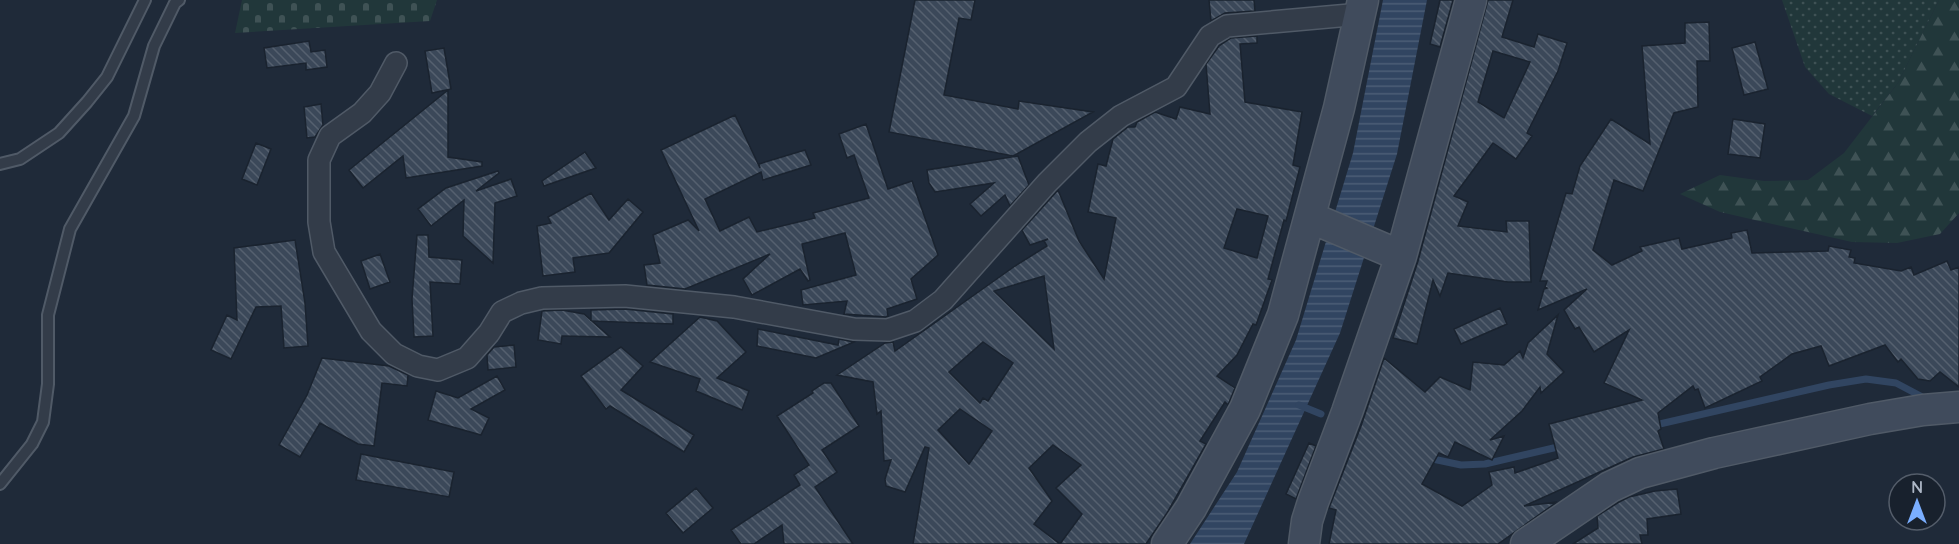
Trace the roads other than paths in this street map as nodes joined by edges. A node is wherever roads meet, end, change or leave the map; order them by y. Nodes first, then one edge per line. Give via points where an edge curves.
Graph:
1 (145, 0) edge
2 (179, 0) edge
3 (1471, 0) edge
4 (1362, 7) edge
5 (396, 63) dead end
6 (0, 164) edge
7 (1316, 221) junction
8 (1395, 254) junction
9 (1944, 408) edge
10 (0, 484) edge
11 (1167, 544) edge
12 (1304, 544) edge
13 (1526, 544) edge

1 - 6 lane via 107,77 59,134 20,159
2 - 10 lane via 154,46 134,116 70,230 48,315 48,384 43,422 32,444
3 - 8 street
4 - 5 street via 1227,26 1210,36 1176,87 1121,116 1088,142 943,300 915,321 888,330 854,329 734,307 625,296 542,298 502,312 468,358 438,370 418,366 394,354 371,331 324,252 319,222 320,160 330,136 374,100
4 - 7 street
7 - 8 street
7 - 11 street via 1245,409
8 - 12 street via 1307,521
9 - 13 street via 1870,419 1640,473 1610,488

